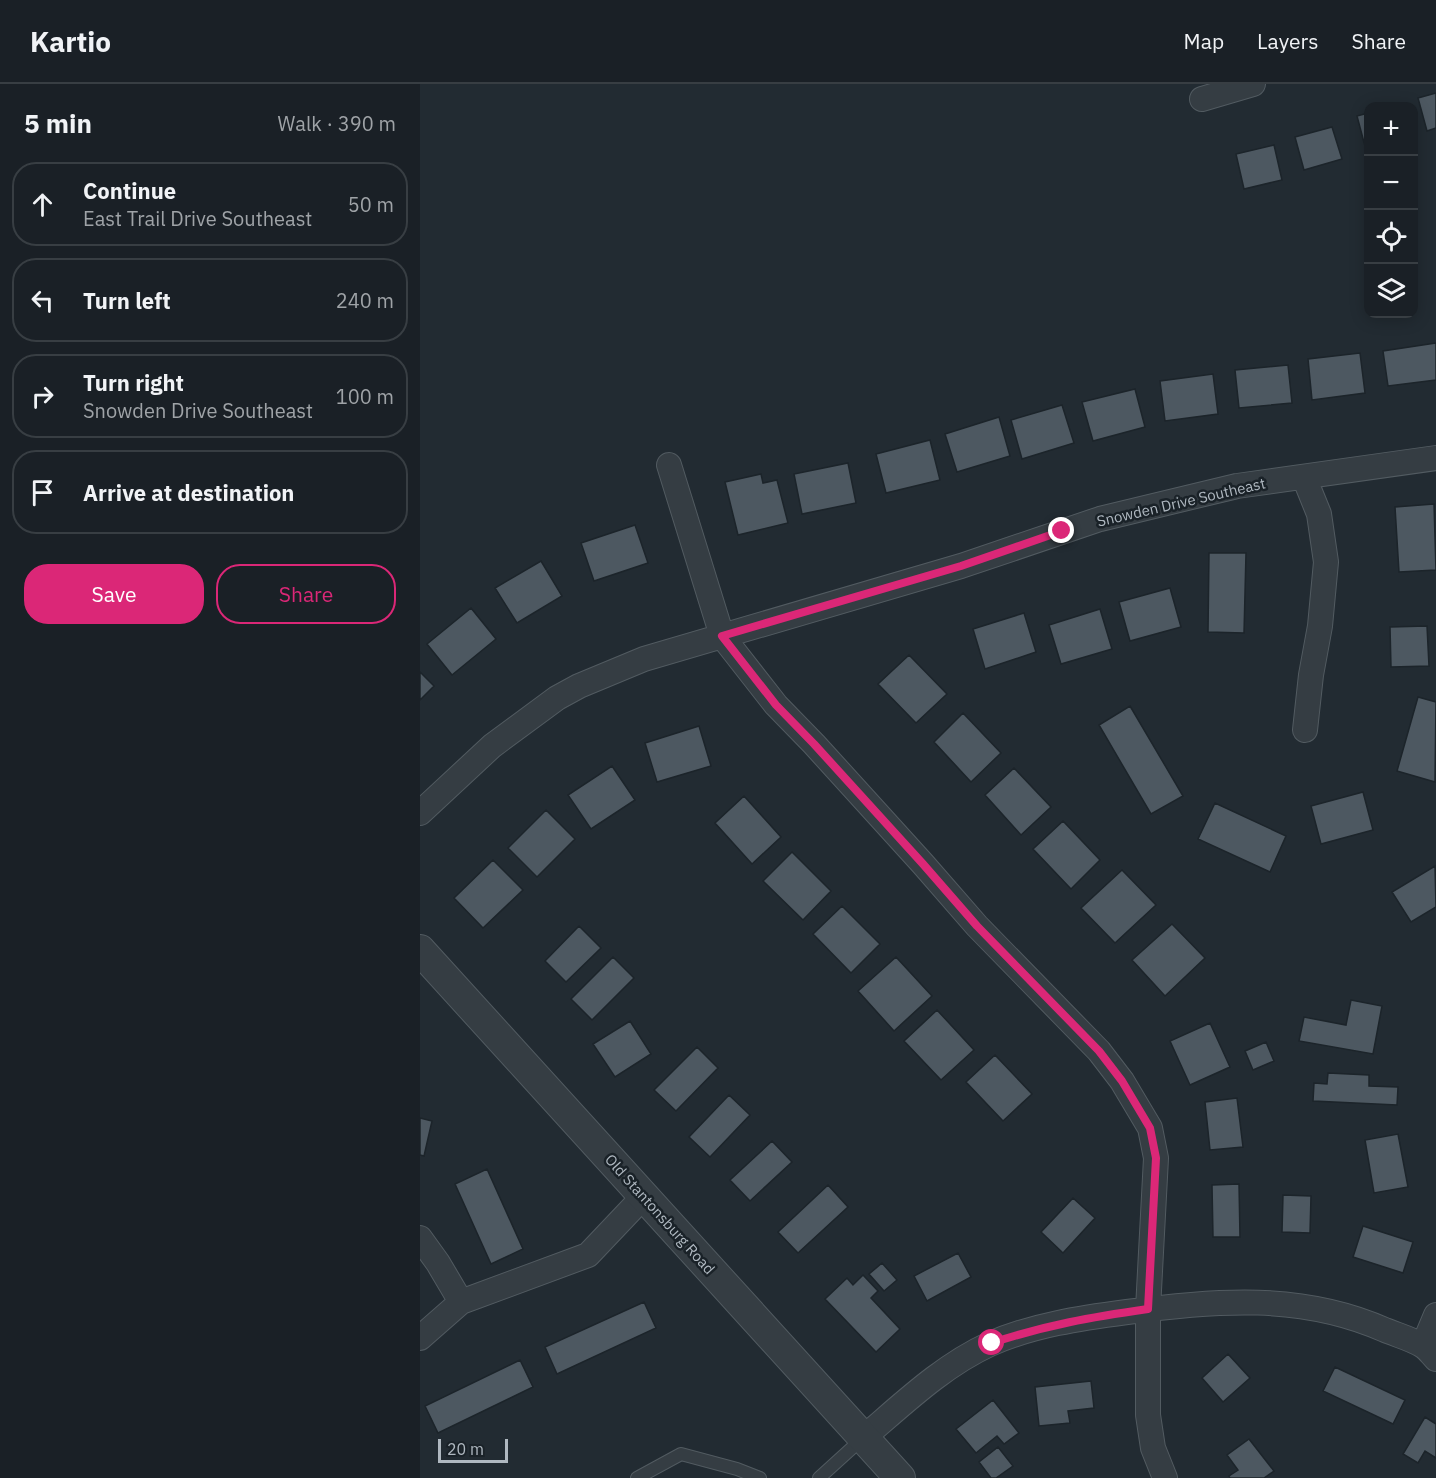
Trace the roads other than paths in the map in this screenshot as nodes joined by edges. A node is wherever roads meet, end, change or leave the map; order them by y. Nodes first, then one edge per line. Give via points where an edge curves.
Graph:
1 (1253, 84) edge
2 (1202, 99) dead end
3 (1436, 458) edge
4 (669, 465) dead end
5 (1304, 477) junction
6 (722, 636) junction
7 (1305, 730) dead end
8 (420, 813) edge
9 (420, 950) edge
10 (644, 1196) junction
11 (420, 1238) edge
12 (461, 1302) junction
13 (1148, 1309) junction
14 (1436, 1315) edge
15 (420, 1338) edge
16 (1429, 1352) edge
17 (863, 1438) junction
18 (637, 1478) edge
19 (760, 1478) edge
20 (819, 1478) edge
21 (900, 1478) edge
22 (1165, 1478) edge

1 - 2 street
3 - 5 street, Snowden Drive Southeast
4 - 6 street
5 - 6 street, Snowden Drive Southeast via 1238,486 1100,519 961,566
5 - 7 street via 1319,514 1326,562
6 - 8 street, Snowden Drive Southeast via 644,658 557,698 492,746
6 - 13 street via 776,705 977,926 1099,1051 1122,1081 1150,1128 1156,1158
9 - 10 street, Old Stantonsburg Road
10 - 12 street via 588,1255
10 - 17 street, Old Stantonsburg Road
11 - 12 street
12 - 15 street
13 - 16 street via 1228,1302 1291,1304 1340,1312
13 - 17 street via 1081,1318 992,1343 935,1377
13 - 22 street via 1148,1416 1153,1448
14 - 16 street
17 - 20 lane
17 - 21 street, Old Stantonsburg Road
18 - 19 lane via 681,1454

